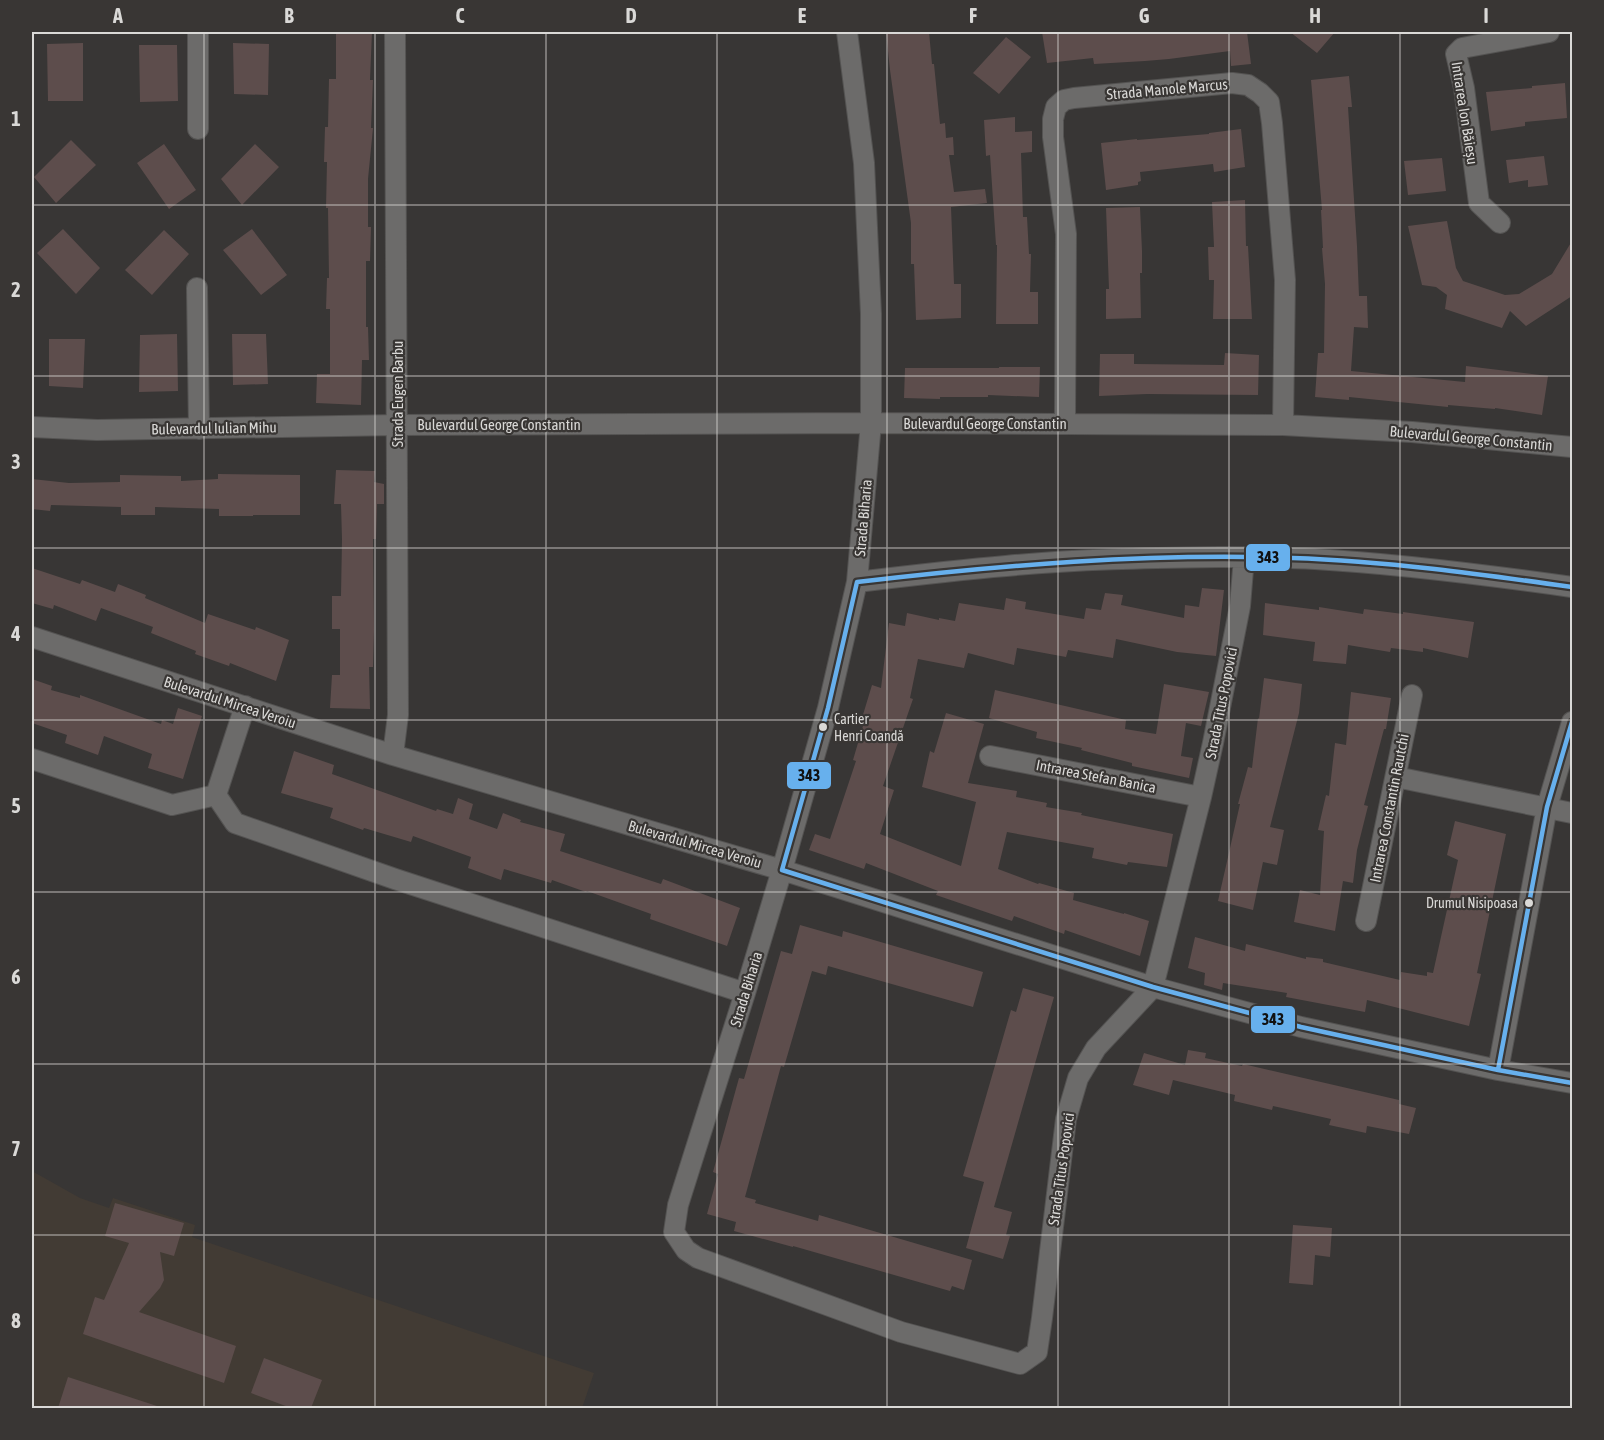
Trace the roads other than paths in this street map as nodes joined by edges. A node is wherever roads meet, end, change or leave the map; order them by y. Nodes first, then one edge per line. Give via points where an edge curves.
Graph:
1 (198, 32) edge
2 (395, 32) edge
3 (847, 32) edge
4 (1549, 32) edge
5 (198, 129) dead end
6 (1500, 223) dead end
7 (197, 288) dead end
8 (872, 423) junction
9 (1065, 424) junction
10 (397, 425) junction
11 (1283, 425) junction
12 (32, 427) edge
13 (199, 429) junction
14 (1572, 447) edge
15 (1244, 557) junction
16 (857, 582) junction
17 (1572, 587) edge
18 (32, 637) edge
19 (1412, 695) dead end
20 (245, 706) junction
21 (1572, 722) edge
22 (393, 755) junction
23 (990, 756) dead end
24 (32, 759) edge
25 (1396, 777) junction
26 (216, 795) junction
27 (1201, 797) junction
28 (1547, 807) junction
29 (1572, 813) edge
30 (782, 870) junction
31 (1366, 921) dead end
32 (1153, 987) junction
33 (745, 993) junction
34 (1498, 1070) junction
35 (1572, 1083) edge
36 (674, 1232) joint

1 - 5 street
2 - 10 street, Strada Eugen Barbu
3 - 8 street, Strada Biharia via 864,163
4 - 6 street, Intrarea Ion Băieșu via 1462,48 1456,54 1479,203
7 - 13 street
8 - 9 street, Bulevardul George Constantin
8 - 10 street, Bulevardul George Constantin
8 - 16 street, Strada Biharia
9 - 11 street, Bulevardul George Constantin
9 - 11 street, Strada Manole Marcus via 1066,234 1053,137 1056,107 1074,98 1232,83 1248,84 1269,102 1285,280
10 - 13 street, Bulevardul Iulian Mihu
10 - 22 street, Strada Eugen Barbu via 399,715
11 - 14 street, Bulevardul George Constantin
12 - 13 street, Bulevardul Iulian Mihu
15 - 16 street via 1069,561
15 - 17 street via 1391,565
15 - 27 street, Strada Titus Popovici via 1240,606
16 - 30 street, Strada Biharia via 828,708
18 - 20 street, Bulevardul Mircea Veroiu
19 - 25 street, Intrarea Constantin Rautchi
20 - 22 street, Bulevardul Mircea Veroiu
20 - 26 street
21 - 28 street
22 - 30 street, Bulevardul Mircea Veroiu
23 - 27 street, Intrarea Stefan Banica
24 - 26 street via 172,805
25 - 28 street
25 - 31 street, Intrarea Constantin Rautchi
26 - 33 street via 235,823
27 - 32 street, Strada Titus Popovici
28 - 29 street
28 - 34 street
30 - 32 street, Bulevardul Mircea Veroiu
30 - 33 street, Strada Biharia
32 - 34 street, Bulevardul Mircea Veroiu via 1301,1027
32 - 36 street, Strada Titus Popovici via 1096,1048 1078,1078 1066,1119 1037,1352 1020,1364 902,1332 698,1258 686,1250
33 - 36 street, Strada Biharia via 678,1205
34 - 35 street, Bulevardul Mircea Veroiu

